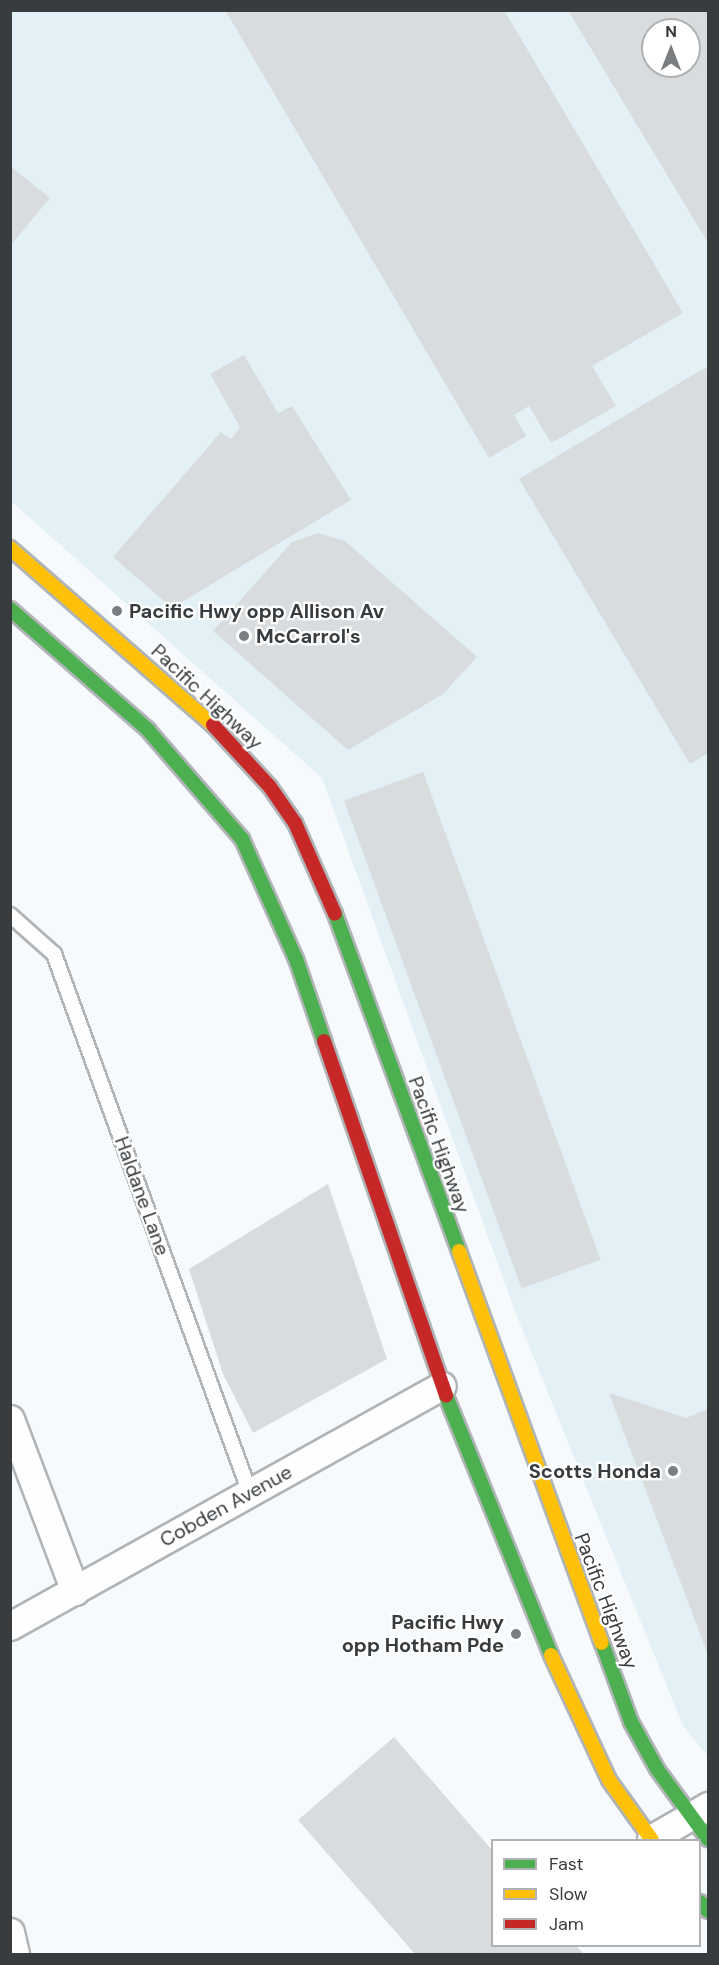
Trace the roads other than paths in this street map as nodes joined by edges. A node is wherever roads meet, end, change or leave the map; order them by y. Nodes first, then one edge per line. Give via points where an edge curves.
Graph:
1 (10, 548) edge
2 (10, 609) edge
3 (10, 915) edge
4 (442, 1386) junction
5 (10, 1419) edge
6 (250, 1492) junction
7 (75, 1591) junction
8 (10, 1626) edge
9 (700, 1811) edge
10 (650, 1839) edge
11 (653, 1839) edge
12 (708, 1839) edge
13 (10, 1932) edge
14 (15, 1954) edge

1 - 9 main road, Pacific Highway via 207,718 270,787 295,823 330,900 631,1722 657,1770
2 - 4 main road via 148,730 242,839 296,959
3 - 6 lane, Haldane Lane via 54,954
4 - 6 street, Cobden Avenue
4 - 10 main road via 573,1711 609,1780
5 - 7 street
6 - 7 street, Cobden Avenue
7 - 8 street, Cobden Avenue
9 - 11 street
9 - 12 main road, Pacific Highway
13 - 14 street

